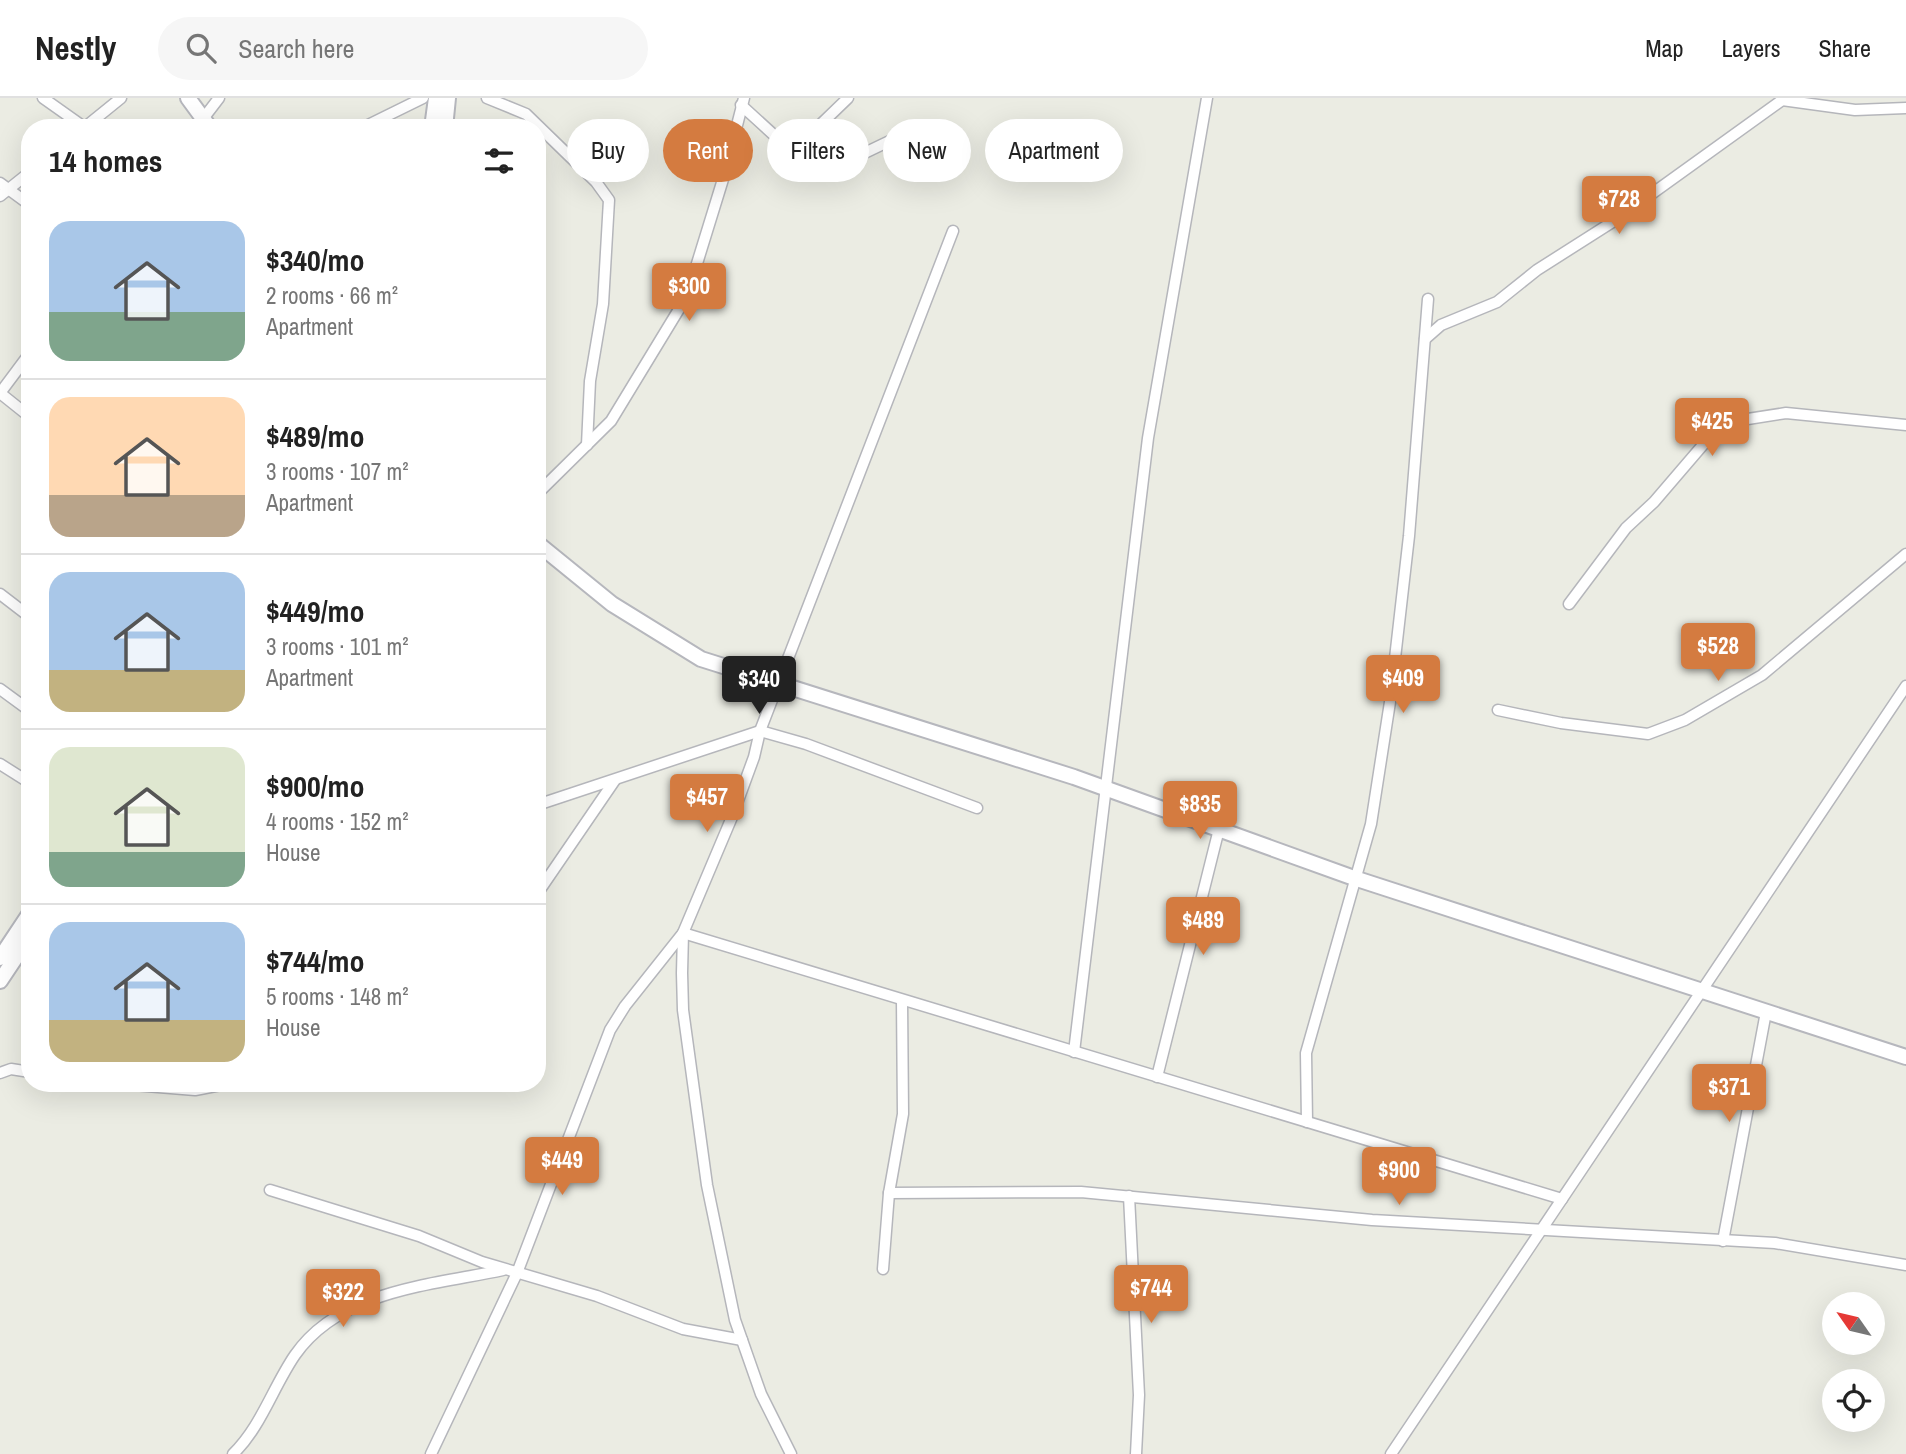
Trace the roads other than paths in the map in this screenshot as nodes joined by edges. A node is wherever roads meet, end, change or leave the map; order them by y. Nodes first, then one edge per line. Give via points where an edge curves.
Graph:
1 (43, 98) edge
2 (121, 98) edge
3 (188, 98) edge
4 (219, 98) edge
5 (423, 98) edge
6 (436, 98) edge
7 (449, 98) edge
8 (487, 98) edge
9 (848, 98) edge
10 (1207, 98) edge
11 (1783, 99) edge
12 (742, 102) edge
13 (1906, 108) edge
14 (72, 119) edge
15 (95, 119) edge
16 (200, 119) edge
17 (207, 119) edge
18 (380, 119) edge
19 (433, 119) edge
20 (446, 119) edge
21 (531, 119) edge
22 (826, 119) edge
23 (767, 127) edge
24 (546, 133) edge
25 (21, 178) edge
26 (3, 190) edge
27 (21, 200) edge
28 (953, 231) dead end
29 (1428, 299) dead end
30 (1425, 339) junction
31 (21, 365) edge
32 (0, 393) edge
33 (21, 410) edge
34 (1906, 425) edge
35 (587, 445) junction
36 (546, 485) edge
37 (546, 549) edge
38 (1906, 554) edge
39 (0, 594) edge
40 (1569, 604) dead end
41 (21, 610) edge
42 (781, 682) junction
43 (1906, 687) edge
44 (0, 689) edge
45 (21, 704) edge
46 (1498, 710) dead end
47 (760, 731) junction
48 (0, 764) edge
49 (21, 777) edge
50 (615, 780) junction
51 (1108, 789) junction
52 (546, 802) edge
53 (977, 808) dead end
54 (1219, 830) junction
55 (1354, 878) junction
56 (546, 881) edge
57 (21, 927) edge
58 (683, 933) junction
59 (21, 950) edge
60 (0, 958) edge
61 (0, 981) edge
62 (1702, 992) junction
63 (902, 1000) junction
64 (1766, 1012) junction
65 (1074, 1052) junction
66 (1906, 1057) edge
67 (21, 1071) edge
68 (0, 1073) edge
69 (1157, 1077) junction
70 (1307, 1122) junction
71 (270, 1190) dead end
72 (889, 1193) junction
73 (1129, 1196) junction
74 (1562, 1199) junction
75 (1540, 1232) junction
76 (1723, 1241) junction
77 (1906, 1265) edge
78 (504, 1269) junction
79 (883, 1269) dead end
80 (517, 1273) junction
81 (742, 1340) junction
82 (233, 1454) edge
83 (431, 1454) edge
84 (791, 1454) edge
85 (1136, 1454) edge
86 (1391, 1454) edge

1 - 14 street
2 - 15 street
3 - 16 street
4 - 17 street
5 - 18 street
6 - 19 street
7 - 20 street
8 - 21 street
9 - 22 street
10 - 51 street via 1148,438
11 - 13 street via 1855,110
11 - 30 street via 1497,302 1441,325
12 - 23 street
12 - 35 street via 687,296 611,421
24 - 35 street via 609,200
25 - 26 street
26 - 27 street
28 - 42 street
29 - 30 street
30 - 55 street via 1390,702 1371,824
31 - 32 street
32 - 33 street
34 - 40 street via 1786,413 1735,421 1709,439 1626,528
35 - 36 street
37 - 42 street via 612,604 669,641 701,659
38 - 46 street via 1762,675 1685,720 1648,734
39 - 41 street
42 - 47 street
42 - 51 street
43 - 62 street
44 - 45 street
47 - 50 street
47 - 53 street
47 - 58 street via 732,817
48 - 49 street
50 - 52 street
50 - 56 street
51 - 54 street
51 - 65 street
54 - 55 street
54 - 69 street
55 - 62 street
55 - 70 street via 1306,1053
57 - 60 street
58 - 63 street
58 - 80 street via 610,1030
58 - 81 street via 683,1010 704,1159 734,1320
59 - 61 street
62 - 64 street
62 - 74 street
63 - 65 street
63 - 72 street via 903,1114
64 - 66 street
64 - 76 street
65 - 69 street
67 - 68 street
69 - 70 street
70 - 74 street
71 - 78 street via 419,1236
72 - 73 street
72 - 79 street
73 - 75 street
73 - 85 street via 1139,1395
74 - 75 street
75 - 76 street
75 - 86 street
76 - 77 street via 1775,1243
78 - 80 street
78 - 82 street via 397,1292 344,1309 296,1353 249,1438
80 - 81 street via 597,1296 682,1329
80 - 83 street
81 - 84 street via 761,1394

